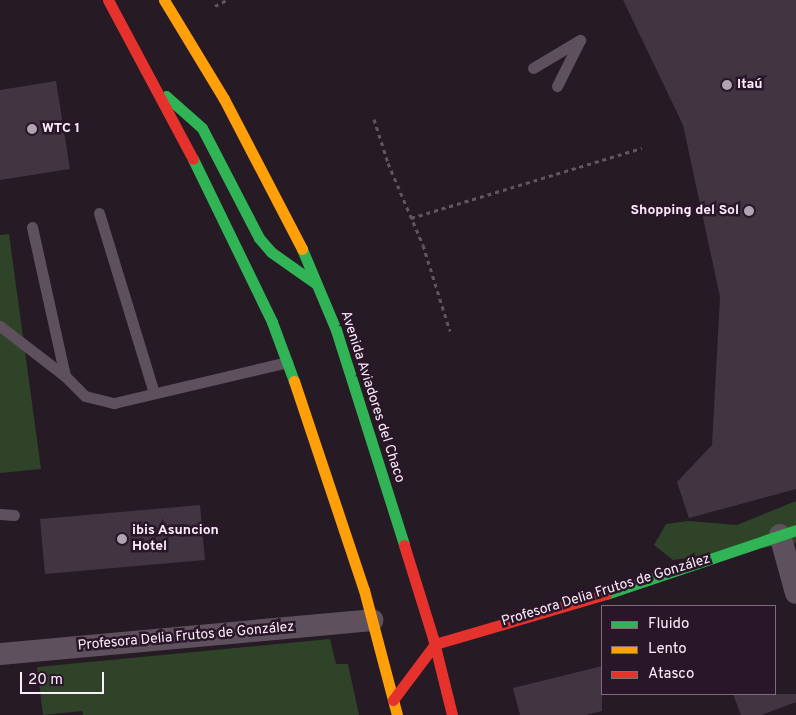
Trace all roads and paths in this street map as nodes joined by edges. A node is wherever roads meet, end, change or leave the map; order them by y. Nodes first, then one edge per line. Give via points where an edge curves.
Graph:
1 (108, 0) edge
2 (164, 0) edge
3 (227, 0) edge
4 (215, 6) dead end
5 (533, 68) dead end
6 (154, 85) junction
7 (557, 86) dead end
8 (374, 119) dead end
9 (642, 148) dead end
10 (99, 213) dead end
11 (411, 218) junction
12 (32, 227) dead end
13 (315, 283) junction
14 (0, 326) edge
15 (450, 331) dead end
16 (287, 362) junction
17 (65, 376) junction
18 (154, 393) junction
19 (0, 514) edge
20 (14, 515) dead end
21 (788, 532) edge
22 (796, 593) edge
23 (372, 620) junction
24 (435, 644) junction
25 (0, 654) edge
26 (394, 700) junction
27 (397, 715) edge
28 (452, 715) edge

1 - 6 main road
2 - 13 main road, Avenida Aviadores del Chaco via 224,99 296,234
3 - 4 path
5 - 7 lane via 580,40
6 - 13 main road via 202,128 259,238 271,252
6 - 16 main road via 226,222
8 - 11 path
9 - 11 path
10 - 18 lane
11 - 15 path
12 - 17 lane
13 - 24 main road, Avenida Aviadores del Chaco via 336,330
14 - 17 lane
16 - 18 lane
16 - 23 main road via 328,476
17 - 18 lane via 85,396 101,401 114,403
19 - 20 lane
21 - 22 street
21 - 24 main road, Profesora Delia Frutos de González via 601,596
23 - 25 street, Profesora Delia Frutos de González
23 - 26 main road
24 - 26 main road
24 - 28 main road, Avenida Aviadores del Chaco
26 - 27 main road

